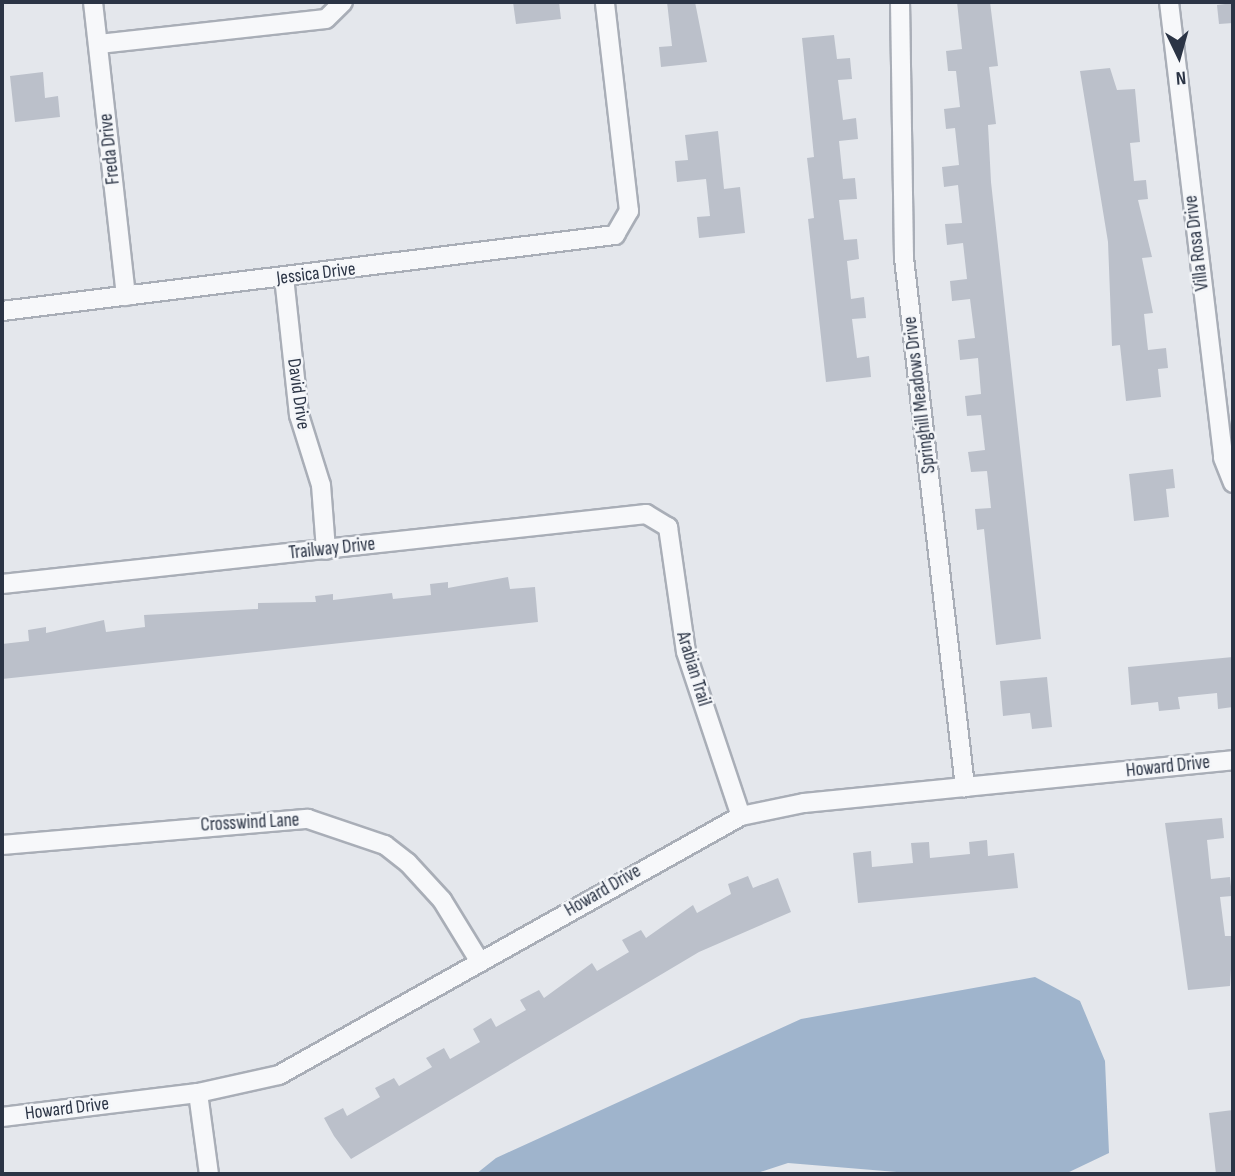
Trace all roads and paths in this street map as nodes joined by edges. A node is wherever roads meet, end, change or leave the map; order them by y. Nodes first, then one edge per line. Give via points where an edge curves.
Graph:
1 (93, 2) edge
2 (605, 2) edge
3 (900, 2) edge
4 (1169, 2) edge
5 (342, 4) edge
6 (99, 44) junction
7 (284, 277) junction
8 (126, 296) junction
9 (2, 311) edge
10 (1233, 483) edge
11 (661, 519) joint
12 (326, 550) junction
13 (2, 584) edge
14 (1233, 760) edge
15 (965, 787) junction
16 (741, 816) junction
17 (2, 845) edge
18 (480, 962) junction
19 (198, 1093) junction
20 (2, 1117) edge
21 (209, 1174) edge

1 - 6 street, Freda Drive
2 - 7 street, Jessica Drive via 628,195 626,225 603,240
3 - 15 street, Springhill Meadows Drive via 904,258
4 - 10 street, Villa Rosa Drive via 1223,458
5 - 6 street via 326,19
6 - 8 street, Freda Drive
7 - 8 street, Jessica Drive
7 - 12 street, David Drive via 299,415 321,485
8 - 9 street, Jessica Drive
11 - 12 street, Trailway Drive via 646,514
11 - 16 street, Arabian Trail via 671,538 686,652
12 - 13 street, Trailway Drive
14 - 15 street, Howard Drive
15 - 16 street, Howard Drive
16 - 18 street, Howard Drive
17 - 18 street, Crosswind Lane via 308,819 385,845 408,863 442,900
18 - 19 street, Howard Drive via 307,1063 254,1083
19 - 20 street, Howard Drive
19 - 21 street

